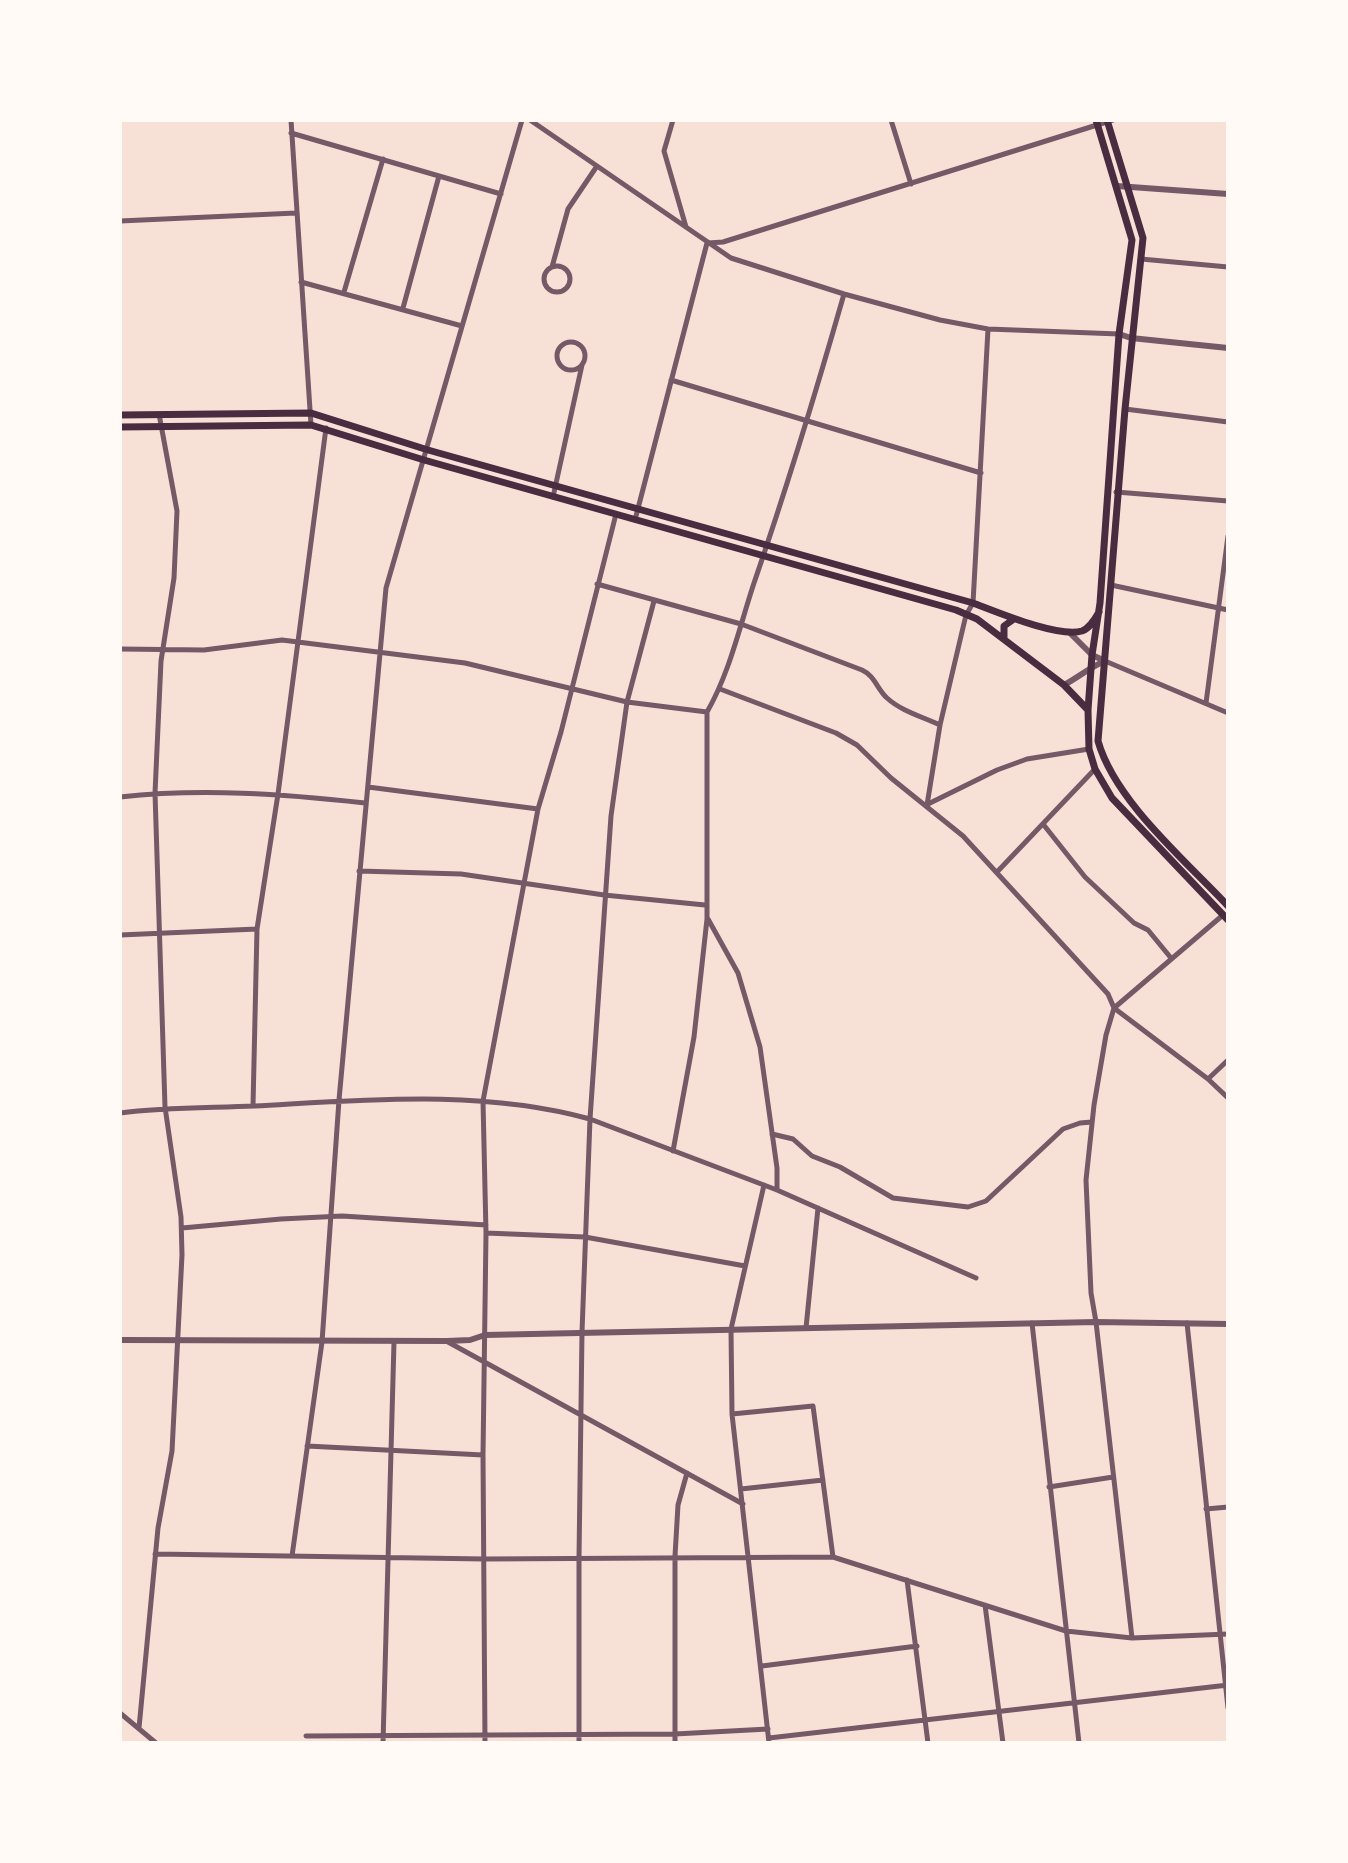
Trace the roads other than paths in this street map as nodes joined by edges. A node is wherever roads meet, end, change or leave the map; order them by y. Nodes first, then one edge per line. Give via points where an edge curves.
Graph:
1 (291, 120) edge
2 (522, 120) edge
3 (530, 120) edge
4 (673, 120) edge
5 (891, 120) edge
6 (1109, 121) edge
7 (1097, 122) edge
8 (291, 133) junction
9 (383, 159) junction
10 (597, 166) junction
11 (439, 176) junction
12 (911, 184) junction
13 (1128, 185) junction
14 (1117, 186) junction
15 (501, 194) junction
16 (1228, 194) edge
17 (296, 213) junction
18 (120, 221) edge
19 (686, 228) junction
20 (707, 243) junction
21 (1141, 259) junction
22 (552, 267) junction
23 (1228, 267) edge
24 (301, 282) junction
25 (344, 292) junction
26 (844, 294) junction
27 (403, 308) junction
28 (462, 326) junction
29 (988, 329) junction
30 (1119, 334) junction
31 (1131, 338) junction
32 (1228, 348) edge
33 (582, 365) junction
34 (671, 380) junction
35 (1125, 409) junction
36 (311, 413) junction
37 (159, 414) junction
38 (120, 415) edge
39 (808, 421) junction
40 (1228, 422) edge
41 (311, 425) junction
42 (120, 427) edge
43 (159, 427) junction
44 (326, 428) junction
45 (428, 450) junction
46 (424, 460) junction
47 (981, 473) junction
48 (556, 486) junction
49 (1117, 492) junction
50 (1107, 493) junction
51 (553, 497) junction
52 (1228, 501) edge
53 (637, 509) junction
54 (616, 514) junction
55 (635, 520) junction
56 (1228, 536) edge
57 (768, 545) junction
58 (764, 556) junction
59 (597, 584) junction
60 (1111, 585) junction
61 (654, 601) junction
62 (973, 603) junction
63 (1220, 607) junction
64 (1228, 610) edge
65 (1099, 612) junction
66 (966, 615) junction
67 (1014, 619) junction
68 (741, 624) junction
69 (1069, 632) junction
70 (1004, 641) junction
71 (297, 644) junction
72 (120, 649) edge
73 (162, 650) junction
74 (380, 652) junction
75 (1092, 655) junction
76 (1105, 661) junction
77 (1091, 666) junction
78 (1064, 685) junction
79 (570, 689) junction
80 (720, 689) junction
81 (627, 702) junction
82 (1206, 703) junction
83 (1088, 710) junction
84 (707, 712) junction
85 (1228, 713) edge
86 (940, 725) junction
87 (1089, 749) junction
88 (1095, 769) junction
89 (368, 787) junction
90 (155, 793) junction
91 (278, 794) junction
92 (120, 797) edge
93 (365, 803) junction
94 (927, 805) junction
95 (538, 809) junction
96 (1043, 824) junction
97 (359, 871) junction
98 (997, 872) junction
99 (523, 884) junction
100 (604, 895) junction
101 (705, 905) junction
102 (1228, 906) edge
103 (1225, 918) edge
104 (707, 919) junction
105 (257, 929) junction
106 (159, 934) junction
107 (120, 935) edge
108 (1171, 958) junction
109 (1114, 1008) junction
110 (1228, 1060) edge
111 (1208, 1079) junction
112 (1228, 1098) edge
113 (339, 1100) junction
114 (483, 1101) junction
115 (253, 1106) junction
116 (165, 1107) junction
117 (120, 1113) edge
118 (590, 1119) junction
119 (1092, 1122) junction
120 (772, 1134) junction
121 (673, 1151) junction
122 (764, 1185) junction
123 (777, 1190) junction
124 (818, 1208) junction
125 (330, 1217) junction
126 (486, 1225) junction
127 (182, 1228) junction
128 (486, 1233) junction
129 (585, 1237) junction
130 (745, 1266) junction
131 (976, 1278) dead end
132 (1096, 1322) junction
133 (1032, 1323) junction
134 (1187, 1323) junction
135 (1228, 1324) edge
136 (806, 1328) junction
137 (731, 1329) junction
138 (582, 1332) junction
139 (485, 1335) junction
140 (120, 1340) edge
141 (177, 1340) junction
142 (447, 1341) junction
143 (322, 1342) junction
144 (394, 1342) junction
145 (483, 1362) junction
146 (732, 1414) junction
147 (581, 1416) junction
148 (307, 1446) junction
149 (390, 1451) junction
150 (483, 1455) junction
151 (687, 1473) junction
152 (1113, 1477) junction
153 (823, 1480) junction
154 (1049, 1487) junction
155 (741, 1489) junction
156 (743, 1504) junction
157 (1228, 1507) edge
158 (1206, 1509) junction
159 (155, 1554) junction
160 (292, 1556) junction
161 (675, 1556) junction
162 (833, 1557) junction
163 (579, 1558) junction
164 (389, 1559) junction
165 (485, 1559) junction
166 (750, 1559) junction
167 (907, 1580) junction
168 (985, 1605) junction
169 (1066, 1631) junction
170 (1224, 1634) edge
171 (1132, 1638) junction
172 (917, 1646) junction
173 (762, 1666) junction
174 (1227, 1685) edge
175 (1075, 1702) junction
176 (1228, 1708) edge
177 (999, 1711) junction
178 (120, 1713) edge
179 (925, 1718) junction
180 (139, 1728) junction
181 (768, 1729) junction
182 (579, 1733) junction
183 (675, 1734) junction
184 (306, 1736) dead end
185 (383, 1740) edge
186 (485, 1740) edge
187 (769, 1740) edge
188 (156, 1743) edge
189 (579, 1743) edge
190 (675, 1743) edge
191 (928, 1743) edge
192 (1003, 1743) edge
193 (1079, 1743) edge

1 - 8 street
2 - 15 street
3 - 10 street
4 - 19 street via 664,151
5 - 12 street
6 - 7 street
6 - 13 main road
7 - 12 street
7 - 14 main road
8 - 9 street
8 - 17 street
9 - 11 street
9 - 25 street
10 - 19 street
10 - 22 street via 568,209
11 - 15 street
11 - 27 street
12 - 20 street
13 - 14 street
13 - 16 street
13 - 21 main road via 1141,227
14 - 30 main road via 1132,240
15 - 28 street
17 - 18 street
17 - 24 street
19 - 20 street
20 - 26 street via 731,258
20 - 34 street
21 - 23 street
21 - 31 main road
22 - 22 street via 546,286 561,291 568,286 569,274
24 - 25 street
24 - 36 street
25 - 27 street
26 - 29 street
26 - 39 street
27 - 28 street
28 - 45 street
29 - 30 street
29 - 47 street
30 - 31 street
30 - 50 main road
31 - 32 street
31 - 35 main road
33 - 33 street via 585,352 580,345 559,348 560,366 569,370
33 - 48 street
34 - 39 street
34 - 53 street
35 - 40 street
35 - 49 main road
36 - 37 main road
36 - 41 street
36 - 45 main road
37 - 38 main road
37 - 43 street
39 - 47 street
39 - 57 street
41 - 43 main road
41 - 44 main road
42 - 43 main road
43 - 73 street via 177,511 174,578
44 - 46 main road
44 - 71 street
45 - 46 street
45 - 48 main road
46 - 51 main road
46 - 74 street via 386,588
47 - 62 street
48 - 51 street
48 - 53 main road
49 - 50 street
49 - 52 street
49 - 60 main road
50 - 65 main road
51 - 54 main road
53 - 55 street
53 - 57 main road
54 - 55 main road
54 - 59 street
55 - 58 main road
56 - 63 street
57 - 58 street
57 - 62 main road
58 - 66 main road
58 - 68 street
59 - 61 street
59 - 79 street
60 - 63 street
60 - 76 main road
61 - 68 street
61 - 81 street
62 - 66 street
62 - 67 main road
63 - 64 street
63 - 82 street
65 - 69 main road via 1088,627
65 - 75 main road
66 - 70 main road
66 - 86 street
67 - 69 main road
67 - 70 main road via 1004,626
68 - 80 street
68 - 86 street via 870,674 894,703
69 - 75 street
70 - 78 main road
71 - 73 street via 269,641
71 - 74 street
71 - 91 street
72 - 73 street
73 - 90 street
74 - 79 street via 465,663
74 - 89 street
75 - 76 street
75 - 77 main road
76 - 77 street
76 - 82 street
76 - 102 main road via 1098,725 1103,759 1125,795
77 - 78 street
77 - 83 main road
78 - 83 main road
79 - 81 street
79 - 95 street
80 - 84 street
80 - 94 street via 836,733
81 - 84 street
81 - 100 street
82 - 85 street
83 - 87 main road
84 - 101 street
86 - 94 street
87 - 88 main road
87 - 94 street via 1027,759
88 - 96 street
88 - 103 main road via 1112,798
89 - 93 street
89 - 95 street
90 - 91 street
90 - 92 street
90 - 106 street
91 - 93 street
91 - 105 street
93 - 97 street
94 - 98 street
95 - 99 street
96 - 98 street
96 - 108 street via 1085,877 1148,930
97 - 99 street via 461,874
97 - 113 street
98 - 109 street via 1108,994
99 - 100 street
99 - 114 street
100 - 101 street
100 - 118 street
101 - 104 street
103 - 108 street
104 - 120 street via 738,973 751,1014
104 - 121 street via 694,1037
105 - 106 street
105 - 115 street
106 - 107 street
106 - 116 street
108 - 109 street
109 - 111 street
109 - 119 street
110 - 111 street
111 - 112 street
113 - 114 street
113 - 115 street
113 - 125 street
114 - 118 street via 515,1102
114 - 126 street
115 - 116 street
116 - 117 street
116 - 127 street
118 - 121 street
118 - 129 street
119 - 120 street via 1063,1129 986,1201 968,1207 893,1198 812,1156 793,1139
119 - 132 street via 1086,1226
120 - 123 street
121 - 122 street
122 - 123 street
122 - 130 street
123 - 124 street
124 - 131 street
124 - 136 street
125 - 126 street
125 - 127 street
125 - 143 street
126 - 128 street
127 - 141 street
128 - 129 street
128 - 139 street
129 - 130 street
129 - 138 street
130 - 137 street
132 - 133 street
132 - 134 street
132 - 152 street
133 - 136 street
133 - 154 street
134 - 135 street
134 - 158 street
136 - 137 street
137 - 138 street
137 - 146 street
138 - 139 street
138 - 147 street
139 - 142 street
139 - 145 street
140 - 141 street
141 - 143 street
141 - 159 street via 172,1451
142 - 144 street
142 - 145 street
143 - 144 street
143 - 148 street
144 - 149 street
145 - 147 street
145 - 150 street
146 - 153 street via 813,1406
146 - 155 street
147 - 151 street
147 - 163 street
148 - 149 street
148 - 160 street
149 - 150 street
149 - 164 street
150 - 165 street
151 - 156 street
151 - 161 street via 678,1505
152 - 154 street
152 - 171 street
153 - 155 street
153 - 162 street
154 - 169 street
155 - 156 street
156 - 166 street
157 - 158 street
158 - 170 street
159 - 160 street
159 - 180 street
160 - 164 street
161 - 163 street
161 - 166 street
161 - 183 street
162 - 166 street
162 - 167 street
163 - 165 street
163 - 182 street
164 - 165 street
164 - 185 street
165 - 186 street
166 - 173 street
167 - 168 street
167 - 172 street
168 - 169 street
168 - 177 street
169 - 171 street
169 - 175 street
170 - 171 street
170 - 174 street
172 - 173 street
172 - 179 street
173 - 181 street
174 - 175 street
174 - 176 street
175 - 177 street
175 - 193 street
177 - 179 street
177 - 192 street
178 - 180 street
179 - 187 street
179 - 191 street
180 - 188 street
181 - 183 street
181 - 187 street
182 - 183 street
182 - 186 street
182 - 189 street
183 - 190 street
184 - 185 street
185 - 186 street

